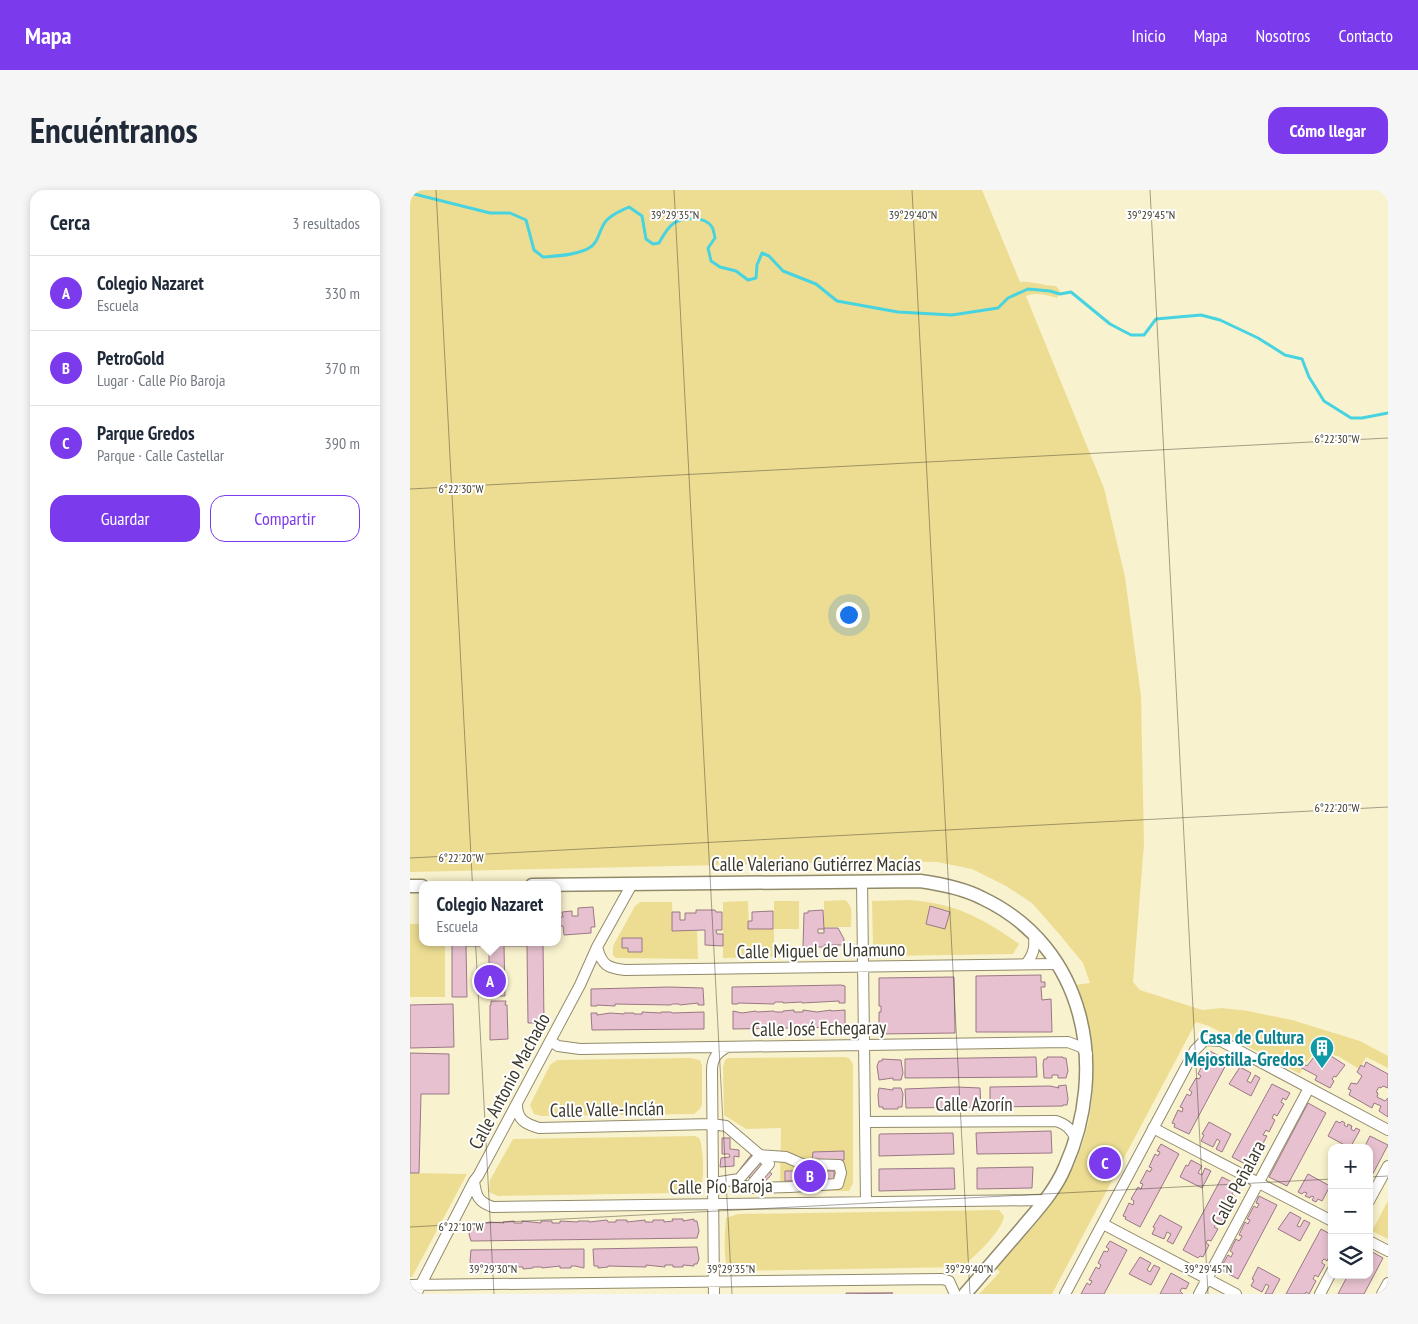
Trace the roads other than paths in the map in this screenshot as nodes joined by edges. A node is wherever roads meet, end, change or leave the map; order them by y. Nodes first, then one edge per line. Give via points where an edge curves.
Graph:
1 (862, 881) junction
2 (632, 884) junction
3 (561, 885) edge
4 (1034, 935) junction
5 (597, 947) junction
6 (1026, 964) junction
7 (1058, 964) junction
8 (863, 966) junction
9 (550, 1041) junction
10 (864, 1045) junction
11 (727, 1047) junction
12 (1087, 1054) junction
13 (1309, 1088) junction
14 (516, 1105) junction
15 (865, 1122) junction
16 (712, 1124) junction
17 (1153, 1128) junction
18 (1388, 1130) edge
19 (1076, 1139) junction
20 (760, 1155) junction
21 (1388, 1166) edge
22 (738, 1179) junction
23 (474, 1181) junction
24 (1258, 1183) junction
25 (749, 1188) junction
26 (713, 1190) junction
27 (1373, 1194) edge
28 (1046, 1200) junction
29 (866, 1202) junction
30 (713, 1204) junction
31 (1328, 1219) edge
32 (1103, 1224) junction
33 (1373, 1243) edge
34 (1388, 1251) edge
35 (1207, 1278) junction
36 (1328, 1279) edge
37 (714, 1281) junction
38 (1388, 1283) edge
39 (422, 1284) junction
40 (410, 1285) edge
41 (416, 1294) edge
42 (714, 1294) edge
43 (956, 1294) edge
44 (965, 1294) edge
45 (1065, 1294) edge
46 (1199, 1294) edge
47 (1236, 1294) edge
48 (1320, 1294) edge
49 (1382, 1294) edge

1 - 2 main road, Calle Valeriano Gutiérrez Macías
1 - 4 main road, Calle Valeriano Gutiérrez Macías via 920,881 964,890 1003,910
1 - 8 street
2 - 3 main road, Calle Valeriano Gutiérrez Macías
2 - 5 street, Calle Antonio Machado
4 - 6 street via 1035,947
4 - 7 main road, Calle Valeriano Gutiérrez Macías
5 - 8 street, Calle Miguel de Unamuno via 601,959 610,968 625,970
5 - 9 street, Calle Antonio Machado
6 - 7 street, Calle Miguel de Unamuno
6 - 8 street, Calle Miguel de Unamuno
7 - 12 main road, Calle Valeriano Gutiérrez Macías via 1078,1004
8 - 10 street
9 - 11 street, Calle José Echegaray via 558,1046 580,1049
9 - 14 street, Calle Antonio Machado
10 - 11 street, Calle José Echegaray
10 - 12 street, Calle José Echegaray via 1068,1042 1081,1047
10 - 15 street
11 - 16 street via 712,1061
12 - 19 main road, Calle Valeriano Gutiérrez Macías via 1084,1100
13 - 17 street via 1221,1041 1205,1040 1195,1050
13 - 18 street
13 - 24 street, Calle Peñalara
14 - 16 street, Calle Valle-Inclán via 519,1118 527,1125 539,1128
14 - 23 street, Calle Antonio Machado
15 - 19 street, Calle Azorín via 1056,1121 1064,1123
15 - 29 street
16 - 20 street via 726,1126
16 - 26 street
17 - 24 street
17 - 32 street
19 - 28 main road, Calle Valeriano Gutiérrez Macías via 1066,1166
20 - 22 street
20 - 25 street via 769,1164
20 - 25 street via 786,1158 802,1164 839,1165 842,1173 838,1184
21 - 27 street
22 - 25 street
22 - 26 street via 720,1182
23 - 30 street, Calle Pío Baroja via 476,1194 484,1204 493,1207
23 - 39 street, Calle Antonio Machado
24 - 31 street
24 - 35 street, Calle Peñalara
26 - 30 street
28 - 29 street, Calle Pío Baroja
28 - 44 main road, Calle Valeriano Gutiérrez Macías
29 - 30 street, Calle Pío Baroja
30 - 37 street
32 - 35 street
32 - 45 street
33 - 34 street
35 - 46 street, Calle Peñalara
35 - 47 street
36 - 48 street
37 - 39 street
37 - 42 street
37 - 43 street via 942,1279 949,1281
38 - 49 street
39 - 40 street
39 - 41 street, Calle Antonio Machado

